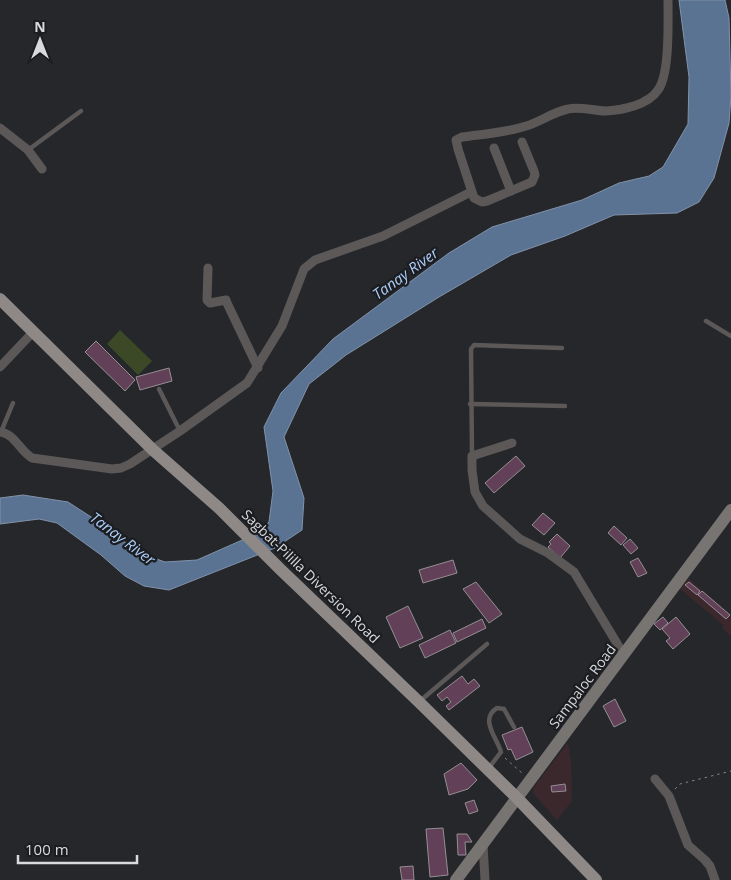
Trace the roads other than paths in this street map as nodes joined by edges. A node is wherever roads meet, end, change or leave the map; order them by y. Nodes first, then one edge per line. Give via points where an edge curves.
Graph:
1 (668, 0) edge
2 (81, 111) dead end
3 (0, 128) edge
4 (522, 142) dead end
5 (494, 148) dead end
6 (28, 150) junction
7 (42, 169) dead end
8 (511, 191) junction
9 (471, 192) junction
10 (208, 268) dead end
11 (0, 299) edge
12 (706, 321) dead end
13 (34, 331) junction
14 (731, 336) edge
15 (562, 348) dead end
16 (0, 366) edge
17 (258, 368) junction
18 (159, 389) dead end
19 (13, 403) dead end
20 (470, 404) junction
21 (565, 406) dead end
22 (180, 431) junction
23 (0, 432) edge
24 (512, 443) dead end
25 (153, 450) junction
26 (472, 456) junction
27 (731, 510) edge
28 (487, 644) dead end
29 (624, 655) junction
30 (419, 702) junction
31 (514, 727) dead end
32 (487, 770) junction
33 (655, 778) dead end
34 (516, 798) junction
35 (483, 843) junction
36 (456, 880) edge
37 (485, 880) edge
38 (596, 880) edge
39 (715, 880) edge

1 - 9 street via 667,46 663,79 657,92 649,99 625,108 606,111 569,108 520,128 456,140
2 - 6 lane
3 - 6 street
4 - 8 street via 535,175 532,182
5 - 8 street
6 - 7 street
8 - 9 street via 482,202
9 - 17 street via 383,236 309,264 304,269 282,326
10 - 17 street via 207,300 210,303 226,300
11 - 13 main road, Sagbat-Pililla Diversion Road
12 - 14 lane
13 - 16 street
13 - 25 main road, Sagbat-Pililla Diversion Road
15 - 20 lane via 474,346 470,352
17 - 22 street via 248,383
18 - 22 lane
19 - 23 lane
20 - 21 lane
20 - 26 lane
22 - 25 street
23 - 25 street via 13,437 32,458 112,469 130,464
24 - 26 street
25 - 30 main road, Sagbat-Pililla Diversion Road via 219,508
26 - 29 street via 475,492 483,506 520,539 548,552 574,572
27 - 29 main road, Sampaloc Road
28 - 30 lane
29 - 34 main road, Sampaloc Road
30 - 32 main road, Sagbat-Pililla Diversion Road
31 - 32 lane via 504,709 497,708 491,714 488,722 501,754
32 - 34 main road, Sagbat-Pililla Diversion Road
33 - 39 street via 669,796 688,845 710,866
34 - 35 main road, Sampaloc Road
34 - 38 main road, Sagbat-Pililla Diversion Road
35 - 36 main road, Sampaloc Road
35 - 37 street

